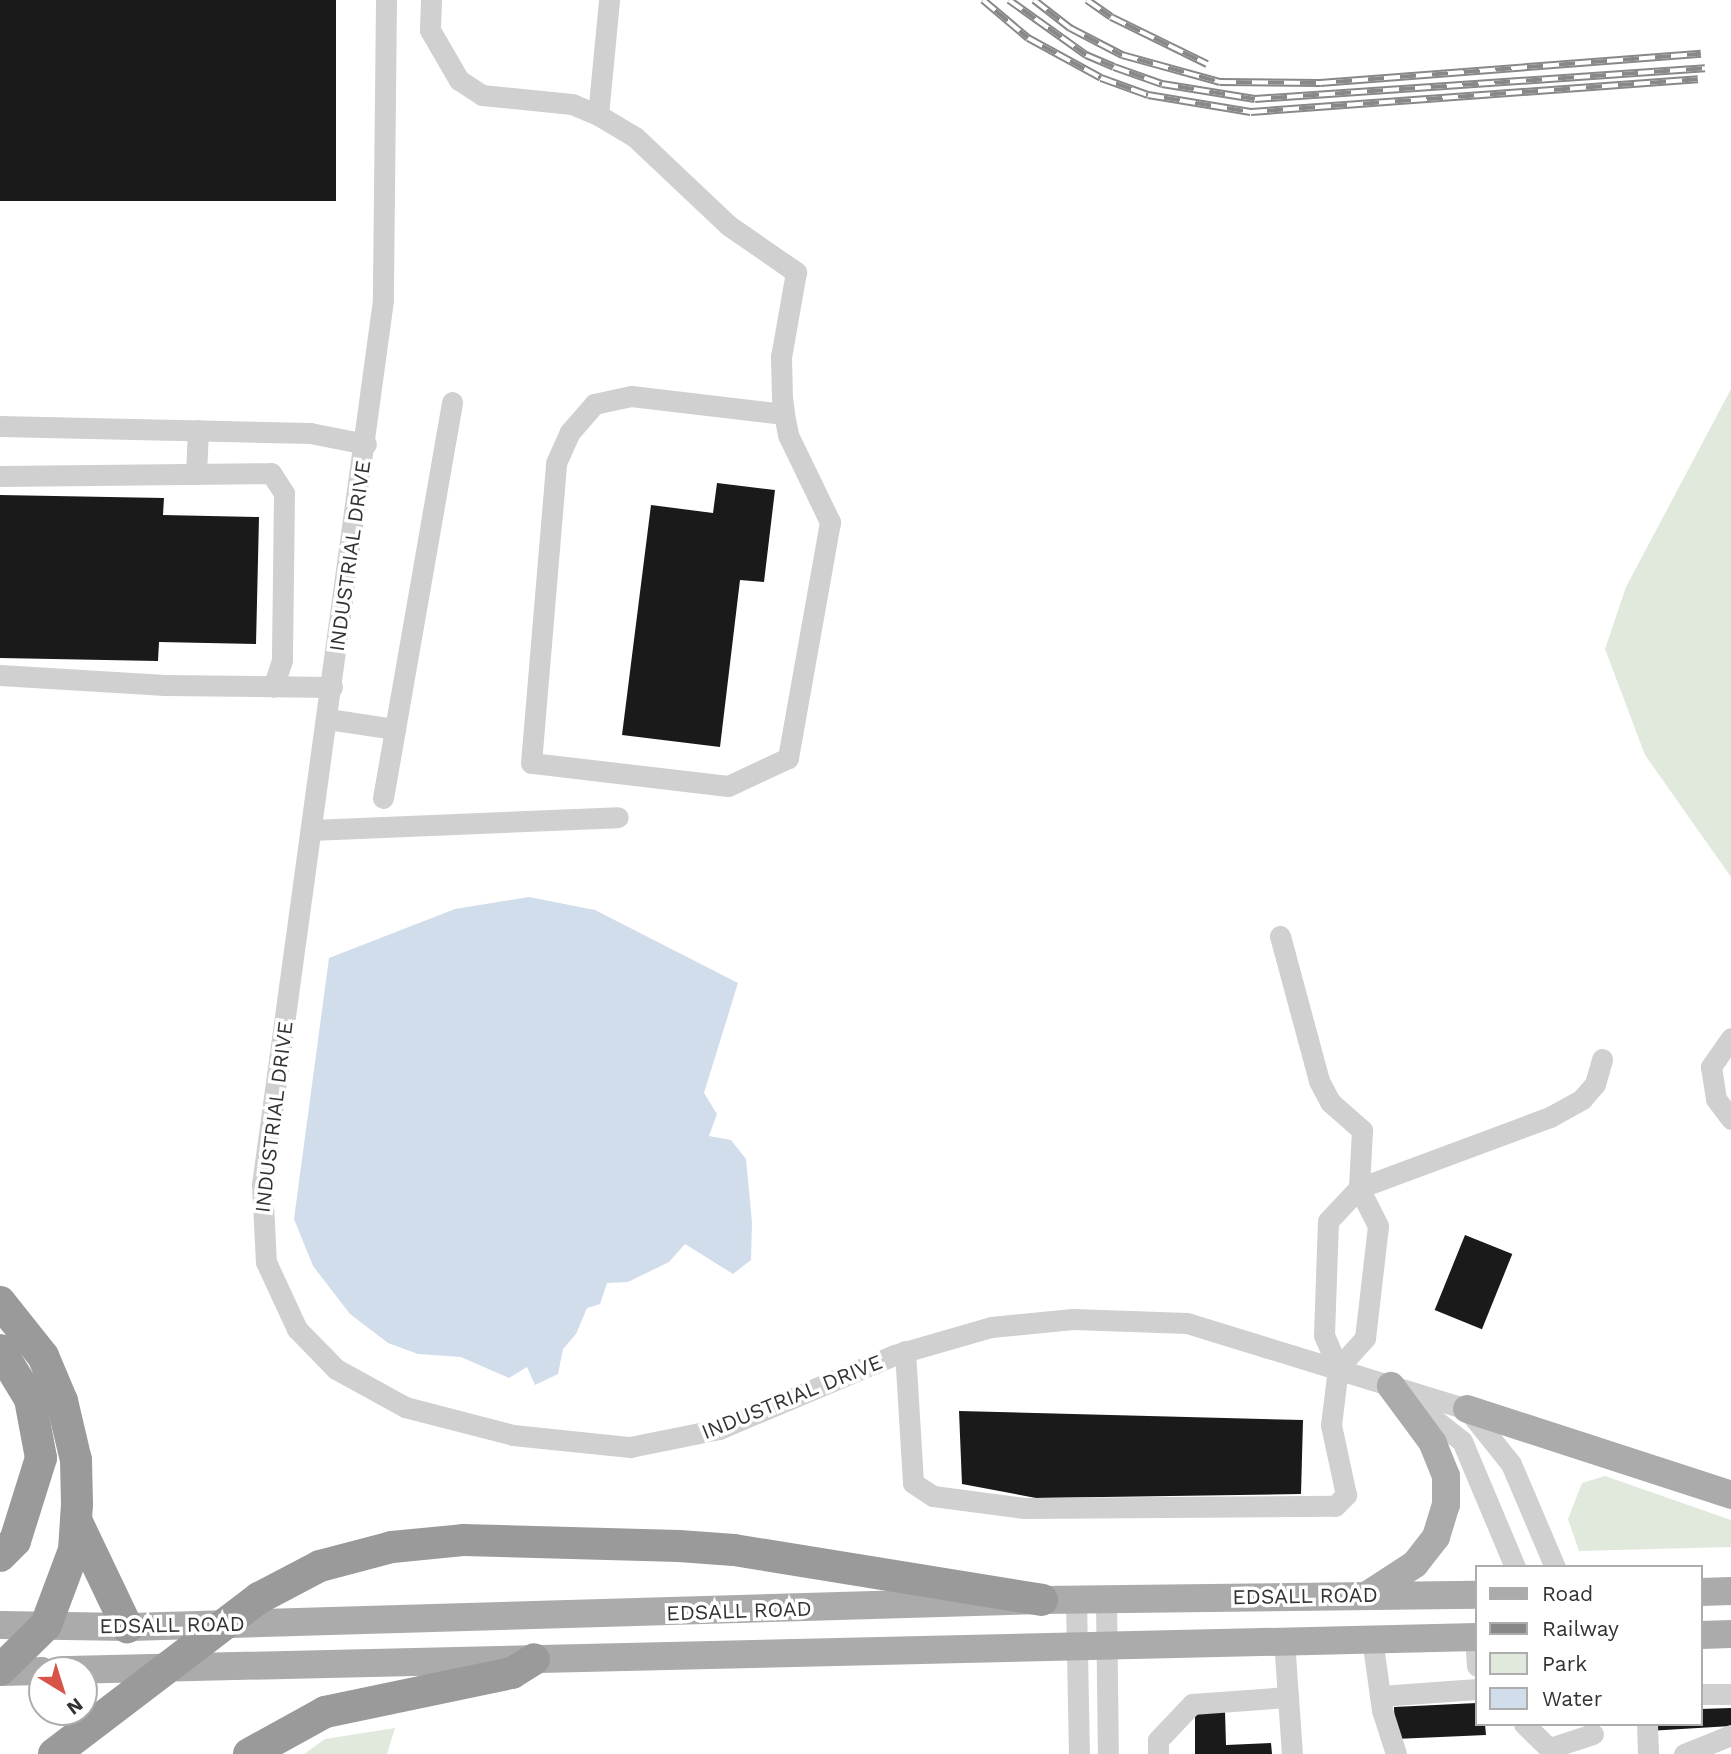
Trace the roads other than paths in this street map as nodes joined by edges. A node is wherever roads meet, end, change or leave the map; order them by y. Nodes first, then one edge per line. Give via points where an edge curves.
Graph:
1 (386, 0) edge
2 (431, 0) edge
3 (609, 0) edge
4 (598, 115) junction
5 (452, 402) dead end
6 (784, 414) junction
7 (0, 426) edge
8 (198, 430) junction
9 (366, 444) junction
10 (196, 474) junction
11 (0, 476) edge
12 (0, 675) edge
13 (273, 687) junction
14 (332, 687) junction
15 (328, 719) junction
16 (395, 729) junction
17 (383, 798) dead end
18 (618, 817) dead end
19 (311, 830) junction
20 (1280, 936) dead end
21 (1731, 1038) edge
22 (1602, 1059) dead end
23 (1731, 1119) edge
24 (1359, 1188) junction
25 (0, 1302) edge
26 (0, 1350) edge
27 (905, 1352) junction
28 (1338, 1368) junction
29 (1391, 1386) junction
30 (1467, 1409) junction
31 (1731, 1495) edge
32 (76, 1519) junction
33 (0, 1556) edge
34 (1515, 1565) edge
35 (1554, 1565) edge
36 (1731, 1591) edge
37 (1703, 1592) edge
38 (1369, 1594) junction
39 (1476, 1595) edge
40 (1107, 1599) junction
41 (1042, 1600) junction
42 (1076, 1600) junction
43 (0, 1625) edge
44 (46, 1625) junction
45 (127, 1627) junction
46 (1731, 1634) edge
47 (1703, 1635) edge
48 (1476, 1637) edge
49 (1372, 1638) junction
50 (1284, 1640) junction
51 (1107, 1648) junction
52 (1077, 1649) junction
53 (534, 1660) junction
54 (98, 1669) edge
55 (0, 1671) edge
56 (28, 1671) edge
57 (1476, 1689) edge
58 (1703, 1694) edge
59 (1731, 1694) edge
60 (1380, 1696) junction
61 (1288, 1697) junction
62 (1526, 1726) edge
63 (1647, 1726) edge
64 (1731, 1735) edge
65 (1594, 1738) edge
66 (1554, 1751) edge
67 (54, 1754) edge
68 (249, 1754) edge
69 (1079, 1754) edge
70 (1108, 1754) edge
71 (1157, 1754) edge
72 (1292, 1754) edge
73 (1396, 1754) edge
74 (1648, 1754) edge
75 (1684, 1754) edge

1 - 9 street, INDUSTRIAL DRIVE via 386,261
2 - 4 street via 430,30 459,80 482,95 572,104
3 - 4 street
4 - 6 street via 635,137 728,225 796,272 781,357
5 - 16 street
6 - 6 street via 809,485 830,522 788,758 728,786 531,763 556,463 569,432 594,404 631,396
7 - 8 street
8 - 9 street via 310,433
8 - 10 street
9 - 14 street, INDUSTRIAL DRIVE
10 - 11 street
10 - 13 street via 271,473 284,493 282,660
12 - 13 street
13 - 14 street
14 - 15 street, INDUSTRIAL DRIVE
15 - 16 street
15 - 19 street, INDUSTRIAL DRIVE
16 - 17 street
18 - 19 street
19 - 27 street, INDUSTRIAL DRIVE via 261,1224 279,1299 297,1329 336,1369 404,1407 458,1423 570,1444 630,1447 719,1429
20 - 24 street via 1319,1081 1330,1102 1362,1130
21 - 23 street via 1711,1067 1716,1099
22 - 24 street via 1595,1084 1582,1100 1550,1117
24 - 28 street via 1328,1221 1324,1335
24 - 28 street via 1378,1226 1365,1338
25 - 32 highway via 43,1356 62,1401 76,1460
26 - 33 highway via 30,1399 41,1458 32,1502 15,1541
27 - 28 street, INDUSTRIAL DRIVE via 991,1326 1073,1319 1153,1320 1216,1330
27 - 28 street via 913,1483 933,1496 1024,1508 1335,1506 1346,1495 1331,1425
28 - 29 street, INDUSTRIAL DRIVE
29 - 30 street, INDUSTRIAL DRIVE
29 - 34 street, INDUSTRIAL DRIVE via 1462,1441 1478,1466
29 - 38 main road via 1433,1443 1446,1476 1446,1505 1436,1536 1415,1564
30 - 31 main road
30 - 35 street via 1511,1464
32 - 44 highway via 74,1550
32 - 45 highway
36 - 37 main road
38 - 39 main road, EDSALL ROAD
38 - 40 main road, EDSALL ROAD
40 - 42 main road, EDSALL ROAD
40 - 51 street
41 - 42 main road, EDSALL ROAD
41 - 45 main road, EDSALL ROAD
41 - 67 highway, bridge via 734,1550 464,1540 392,1547 320,1566 259,1598
42 - 52 street
43 - 44 main road, EDSALL ROAD
44 - 45 main road, EDSALL ROAD
44 - 55 highway
46 - 47 main road
48 - 49 main road, EDSALL ROAD
49 - 50 main road, EDSALL ROAD
49 - 60 street
50 - 51 main road, EDSALL ROAD
50 - 61 street
51 - 52 main road, EDSALL ROAD
51 - 70 street
52 - 53 main road, EDSALL ROAD
52 - 69 street
53 - 54 main road, EDSALL ROAD
53 - 68 highway via 512,1673 326,1712
55 - 56 main road
57 - 60 street
58 - 59 street
60 - 73 street
61 - 71 street via 1192,1704 1158,1740
61 - 72 street
62 - 66 street
63 - 74 street
64 - 75 street
65 - 66 street

